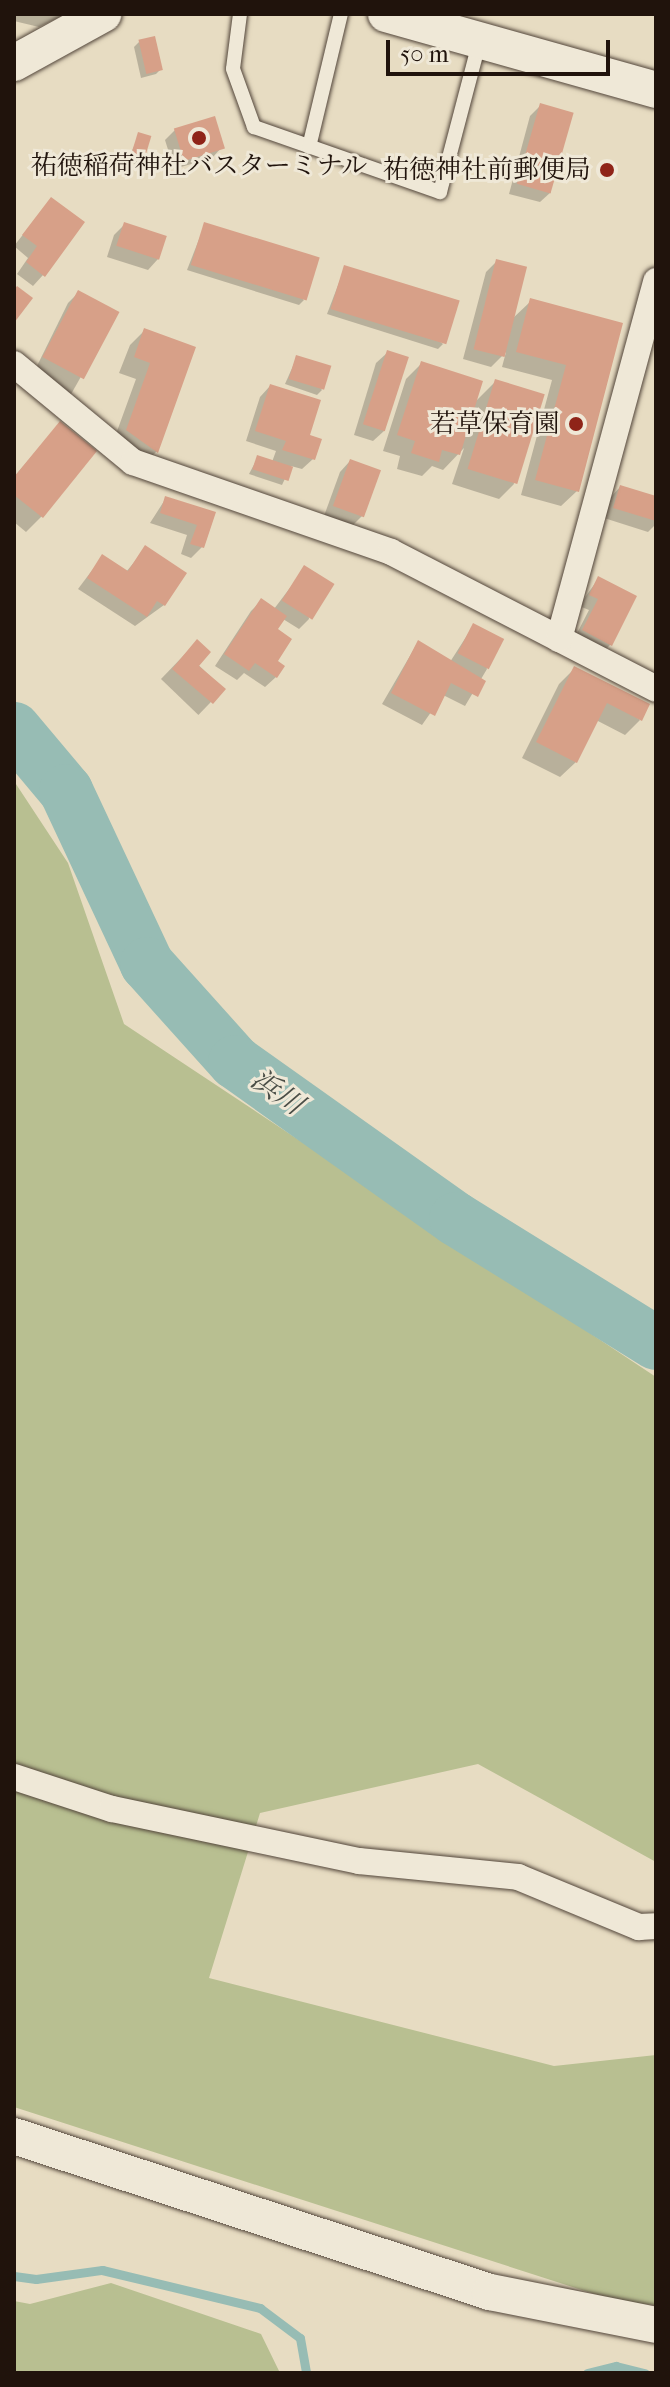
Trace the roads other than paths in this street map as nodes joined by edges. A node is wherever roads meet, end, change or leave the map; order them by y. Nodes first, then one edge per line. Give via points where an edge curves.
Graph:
1 (103, 14) edge
2 (240, 14) edge
3 (341, 14) edge
4 (386, 14) edge
5 (480, 40) junction
6 (14, 63) edge
7 (656, 90) edge
8 (309, 147) junction
9 (656, 281) edge
10 (14, 364) edge
11 (559, 639) junction
12 (656, 689) edge
13 (14, 1777) edge
14 (656, 1926) edge
15 (14, 2136) edge
16 (656, 2325) edge

1 - 6 street
2 - 8 lane via 233,69 254,127
3 - 8 lane
4 - 5 street
5 - 7 street
5 - 8 lane via 440,192
9 - 11 street
10 - 11 street via 133,462 391,552
11 - 12 street
13 - 14 street via 112,1809 359,1861 518,1877 639,1927
15 - 16 street via 490,2292

